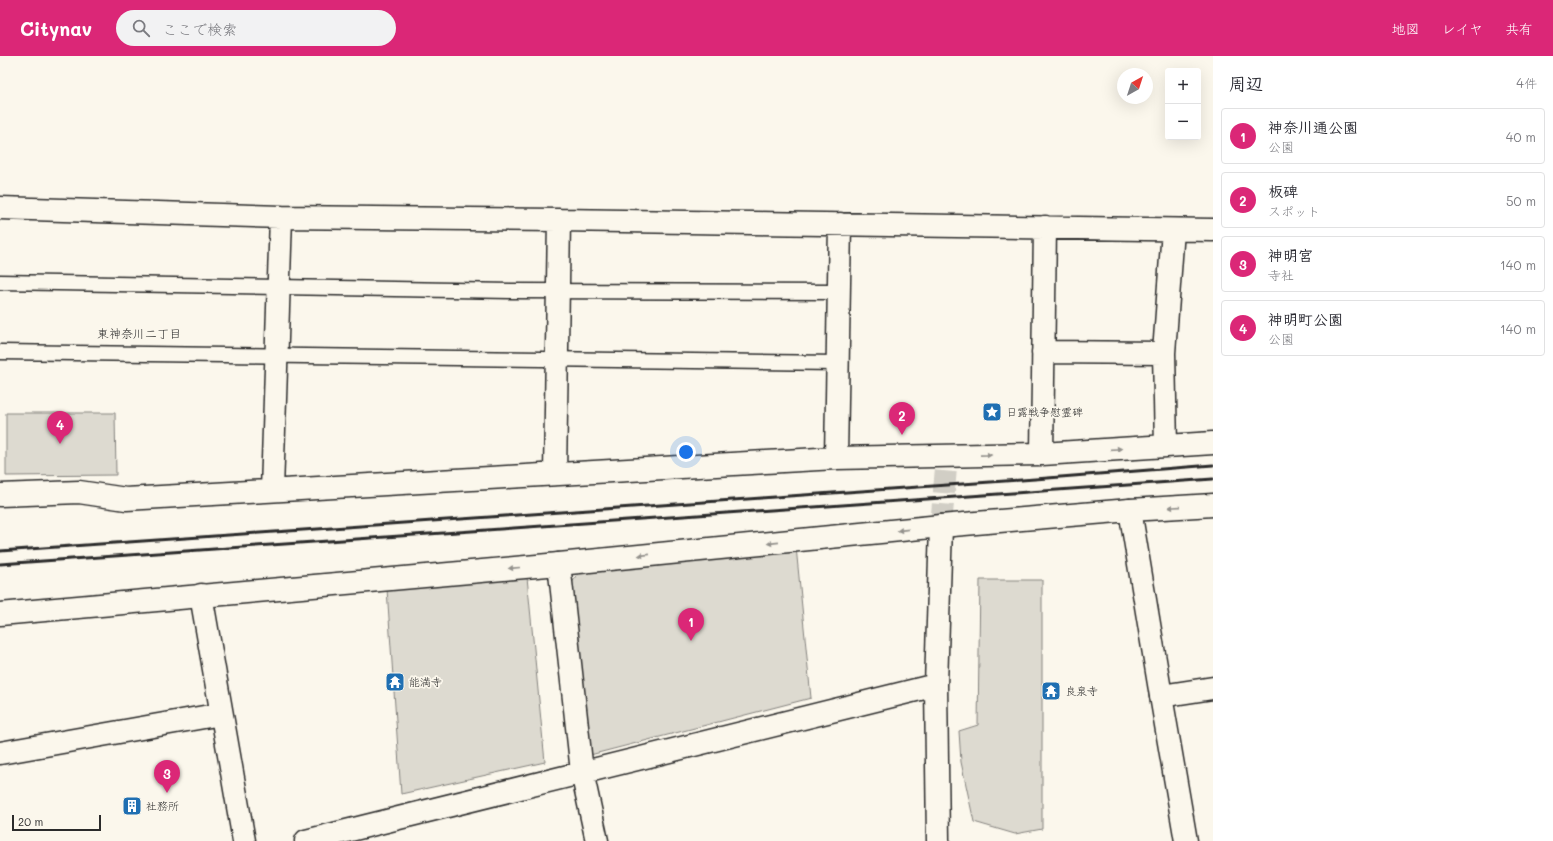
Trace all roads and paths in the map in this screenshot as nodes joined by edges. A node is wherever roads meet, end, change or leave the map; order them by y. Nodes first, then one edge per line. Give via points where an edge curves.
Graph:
1 (0, 208) edge
2 (281, 217) junction
3 (558, 220) junction
4 (840, 224) junction
5 (1046, 227) junction
6 (1173, 230) junction
7 (1213, 230) edge
8 (0, 282) edge
9 (278, 287) junction
10 (557, 292) junction
11 (839, 292) junction
12 (0, 352) edge
13 (1043, 352) junction
14 (1164, 353) junction
15 (276, 355) junction
16 (556, 359) junction
17 (837, 363) junction
18 (1213, 443) edge
19 (1166, 446) junction
20 (1042, 454) junction
21 (836, 458) junction
22 (555, 474) junction
23 (272, 490) junction
24 (0, 495) edge
25 (1213, 505) edge
26 (1130, 510) junction
27 (941, 526) junction
28 (559, 564) junction
29 (201, 595) junction
30 (0, 614) edge
31 (936, 685) junction
32 (1213, 688) edge
33 (1161, 696) junction
34 (221, 714) junction
35 (0, 753) edge
36 (582, 772) junction
37 (244, 841) edge
38 (306, 841) edge
39 (596, 841) edge
40 (938, 841) edge
41 (1186, 841) edge

1 - 2 street
2 - 3 street
2 - 9 street
3 - 4 street
3 - 10 street
4 - 5 street
4 - 11 street
5 - 6 street
5 - 13 street
6 - 7 street
6 - 14 street
8 - 9 lane
9 - 10 lane
9 - 15 street
10 - 11 lane
10 - 16 street
11 - 17 street
12 - 15 lane
13 - 14 street
13 - 20 street
14 - 19 street
15 - 16 lane
15 - 23 street
16 - 17 lane
16 - 22 street
17 - 21 street
18 - 19 street
20 -> 19 street
21 -> 20 street
21 - 22 street
22 - 23 street
23 - 24 street via 126,499 79,492
25 -> 26 street
26 - 27 street
26 - 33 street
27 -> 28 street
27 - 31 street
28 -> 29 street
28 - 36 street
29 - 30 street
29 - 34 street
31 - 36 street
31 - 40 street
32 - 33 street
33 - 41 street
34 - 35 street
34 - 37 street
36 - 38 street
36 - 39 street

